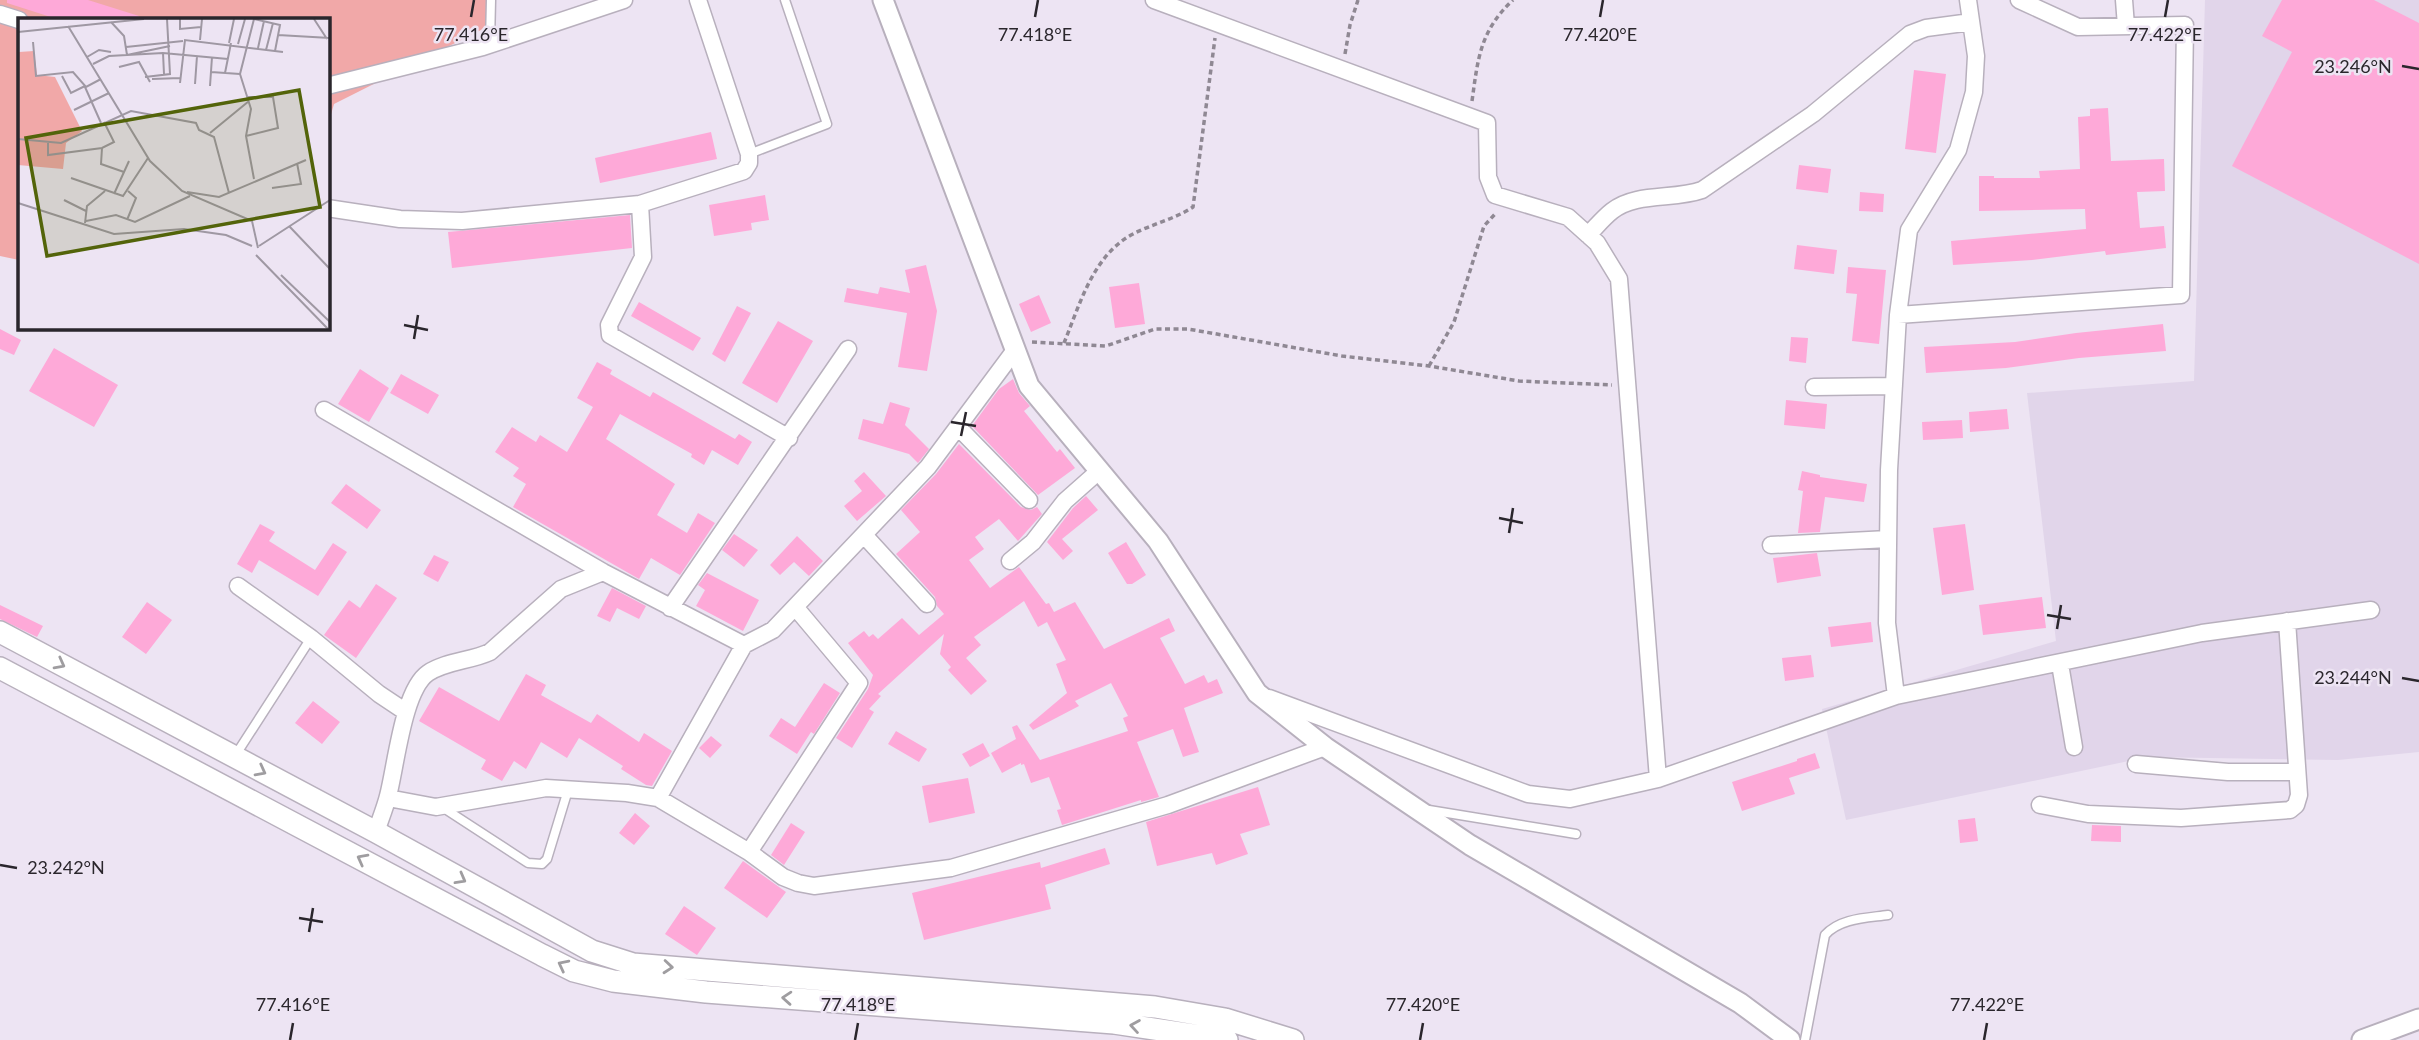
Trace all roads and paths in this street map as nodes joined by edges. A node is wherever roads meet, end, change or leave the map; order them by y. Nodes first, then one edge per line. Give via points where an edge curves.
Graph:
1 (491, 0) edge
2 (624, 0) edge
3 (698, 0) edge
4 (785, 0) edge
5 (883, 0) edge
6 (1154, 0) edge
7 (1358, 0) edge
8 (1513, 0) edge
9 (1968, 0) edge
10 (2019, 0) edge
11 (2124, 0) edge
12 (0, 13) edge
13 (18, 20) edge
14 (1971, 22) junction
15 (1217, 23) junction
16 (2126, 26) junction
17 (490, 43) junction
18 (1344, 70) junction
19 (329, 86) edge
20 (1470, 117) junction
21 (749, 154) junction
22 (1511, 200) junction
23 (640, 204) junction
24 (329, 208) edge
25 (1588, 235) junction
26 (1898, 316) junction
27 (1064, 343) junction
28 (1014, 347) junction
29 (848, 349) dead end
30 (1429, 366) junction
31 (1627, 386) junction
32 (1894, 386) junction
33 (1814, 387) dead end
34 (324, 411) dead end
35 (958, 427) junction
36 (789, 438) junction
37 (1100, 470) junction
38 (1029, 500) dead end
39 (864, 534) junction
40 (1888, 539) junction
41 (1771, 545) dead end
42 (1010, 561) dead end
43 (603, 572) junction
44 (238, 586) dead end
45 (927, 604) dead end
46 (670, 608) junction
47 (796, 608) junction
48 (2371, 610) dead end
49 (2287, 621) junction
50 (0, 632) edge
51 (311, 638) junction
52 (744, 645) junction
53 (2060, 664) junction
54 (0, 668) edge
55 (1257, 693) junction
56 (1896, 696) junction
57 (406, 712) junction
58 (1325, 747) junction
59 (2074, 747) dead end
60 (234, 757) junction
61 (2136, 764) dead end
62 (2297, 772) junction
63 (1658, 779) junction
64 (568, 790) junction
65 (388, 798) junction
66 (658, 798) junction
67 (2040, 805) dead end
68 (442, 807) junction
69 (1416, 808) junction
70 (376, 832) junction
71 (1576, 834) dead end
72 (748, 852) junction
73 (1888, 915) dead end
74 (2419, 1019) edge
75 (1227, 1040) edge
76 (1293, 1040) edge
77 (1790, 1040) edge
78 (1805, 1040) edge
79 (2362, 1040) edge

1 - 17 lane
2 - 17 street
3 - 21 street
4 - 21 lane via 827,124
5 - 28 street
6 - 15 street
7 - 18 path
8 - 20 path via 1497,15 1483,41
9 - 14 street
10 - 16 street via 2078,27
11 - 16 street
12 - 13 street
14 - 25 street via 1910,34 1813,114 1703,190 1632,201 1613,210
14 - 26 street via 1976,56 1974,92 1958,150 1909,230
15 - 18 street
15 - 27 path via 1195,203 1190,210 1131,235 1112,250 1096,270
16 - 26 street via 2185,24 2181,295
17 - 19 street
18 - 20 street
20 - 22 street via 1487,123 1488,171 1495,195
21 - 23 street via 744,171
22 - 25 street via 1568,217
22 - 30 path via 1484,226 1454,322
23 - 24 street via 462,221 400,219
23 - 36 street via 643,257 609,324 610,335
25 - 31 street via 1619,279
26 - 32 street
27 - 28 path
27 - 30 path via 1105,346 1155,329 1188,329
28 - 35 street
28 - 37 street via 1029,386
29 - 36 street
30 - 31 path via 1529,382
31 - 63 street
32 - 33 street
32 - 40 street
34 - 43 street
35 - 38 street
35 - 39 street via 928,467
36 - 46 street
37 - 42 street
37 - 55 street via 1158,541
39 - 45 street
39 - 47 street
40 - 41 street
40 - 56 street via 1887,622
43 - 46 street
43 - 57 street via 561,589 490,652 425,674
44 - 51 street
46 - 52 street
47 - 52 street via 773,631
47 - 72 street via 859,683
48 - 49 street
49 - 53 street via 2202,633
49 - 62 street
50 -> 60 main road
51 - 57 street
51 - 60 lane
52 - 66 street
53 - 56 street
53 - 59 street
75 -> 54 main road via 1102,1021 706,992 591,977
55 - 58 street
55 - 63 street via 1528,794 1570,799
56 - 63 street
57 - 65 street
58 - 69 street
58 - 72 street via 1168,805 951,868 814,886 783,877
60 -> 70 main road
61 - 62 street
62 - 67 street via 2296,805 2283,812 2169,818 2088,814
64 - 66 street
64 - 68 street via 517,792
64 - 68 lane via 542,864 528,863
65 - 68 street
65 - 70 street
66 - 72 street
69 - 71 lane
69 - 77 street via 1470,845 1740,1003
70 -> 76 main road via 592,951 633,964 1155,1007 1224,1019
73 - 78 lane via 1842,923 1825,935
74 - 79 street

